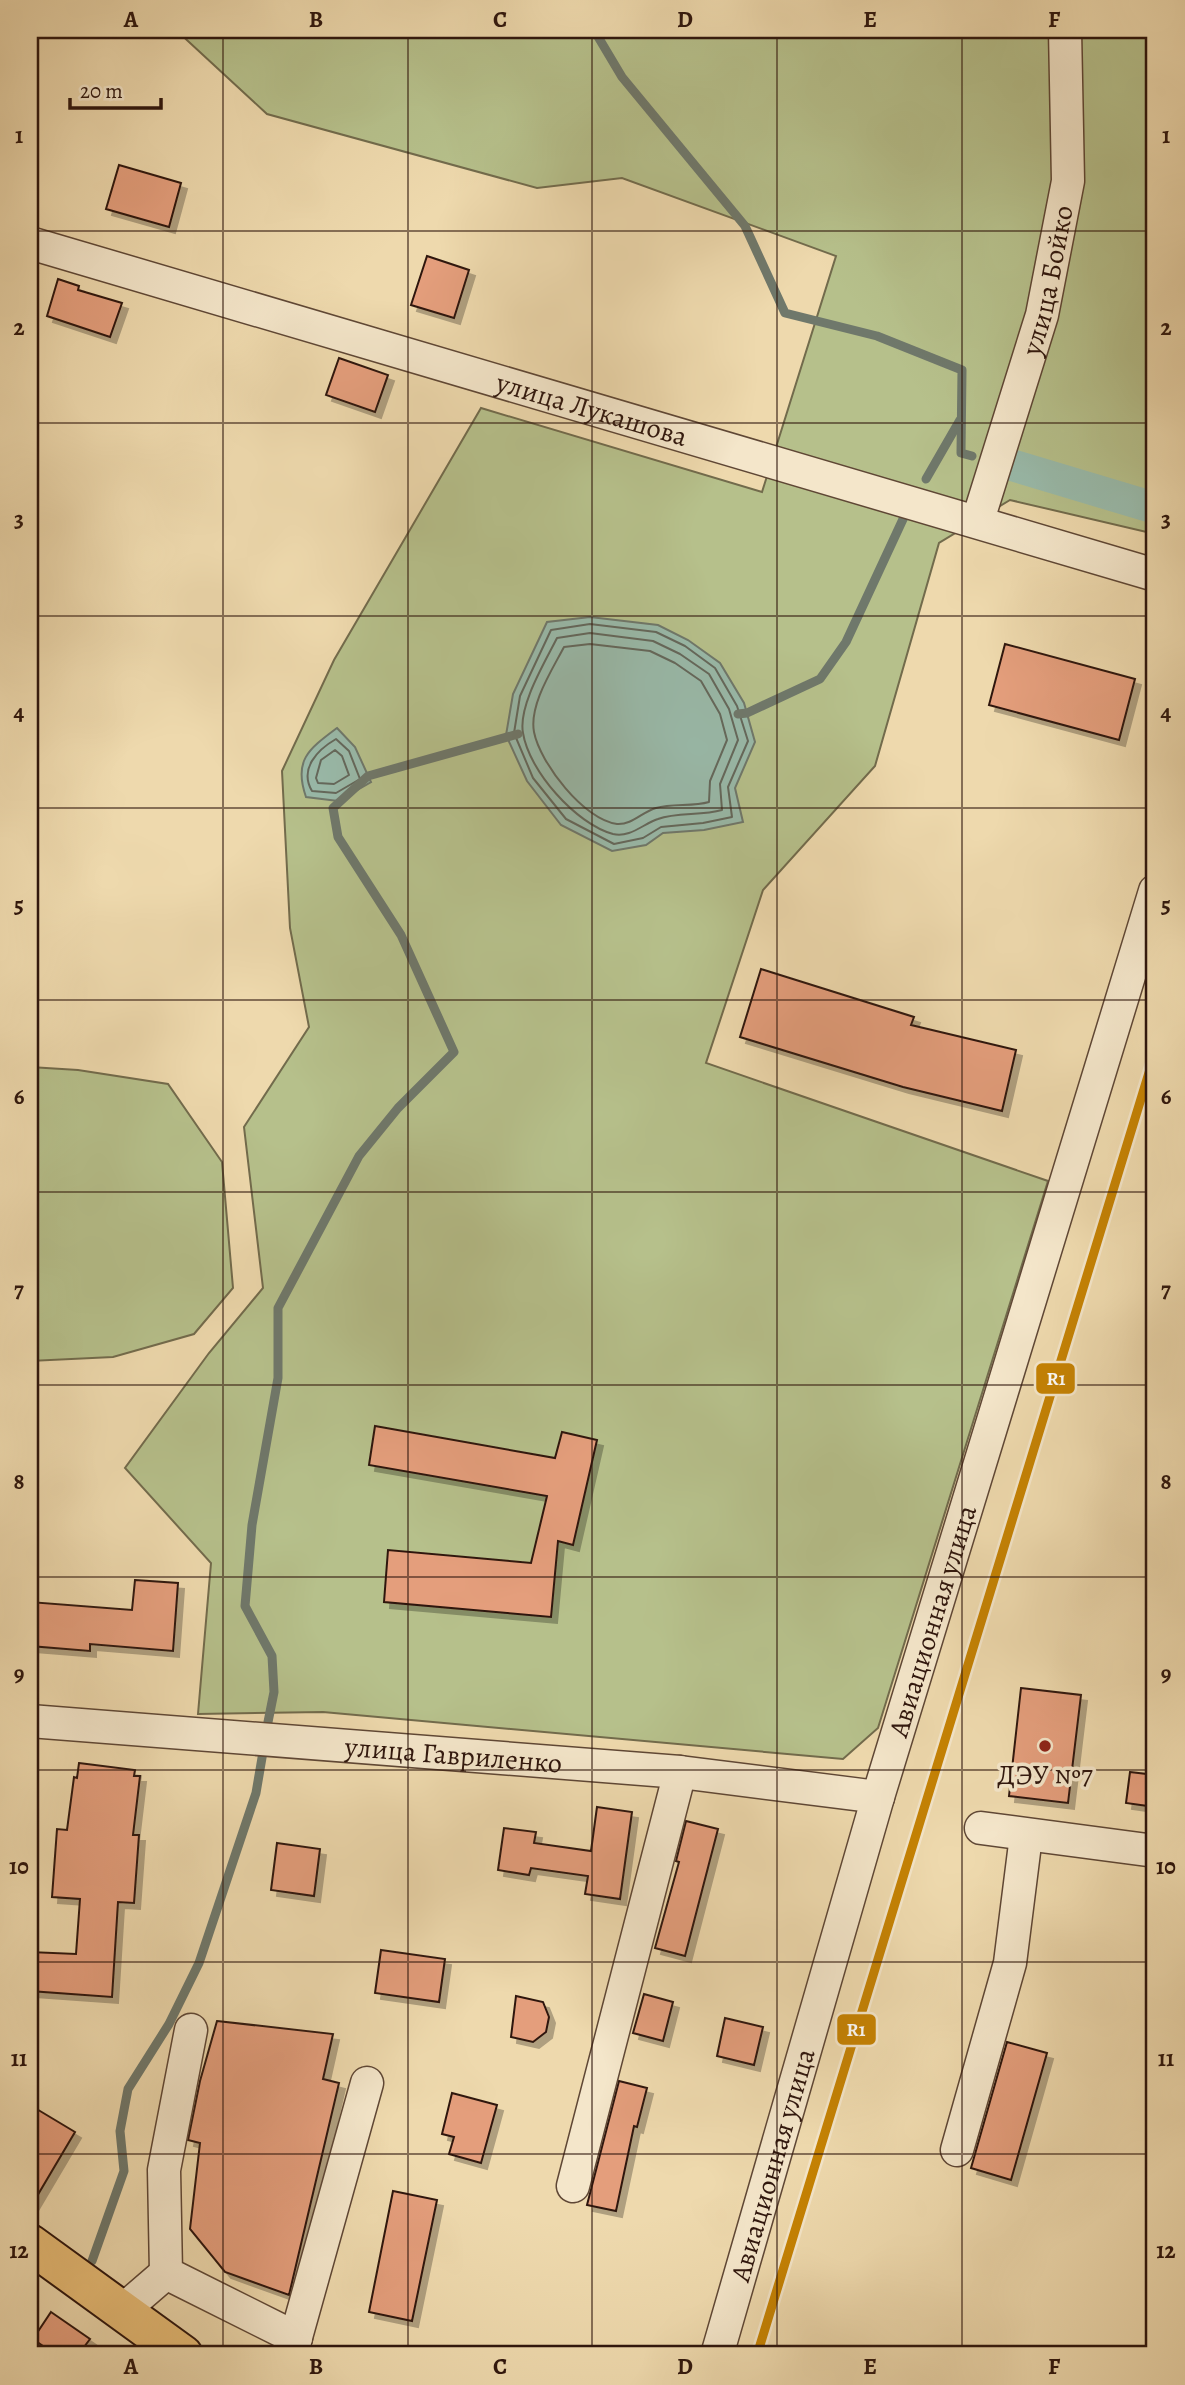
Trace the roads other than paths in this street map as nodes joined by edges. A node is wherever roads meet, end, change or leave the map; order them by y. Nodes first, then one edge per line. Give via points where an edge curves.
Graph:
1 (1065, 30) edge
2 (30, 243) edge
3 (978, 520) junction
4 (1155, 575) edge
5 (1155, 891) edge
6 (30, 1721) edge
7 (680, 1772) junction
8 (878, 1797) junction
9 (981, 1828) dead end
10 (1026, 1836) junction
11 (1155, 1851) edge
12 (191, 2030) dead end
13 (367, 2083) dead end
14 (957, 2150) dead end
15 (573, 2186) dead end
16 (30, 2244) edge
17 (166, 2273) junction
18 (122, 2311) junction
19 (293, 2347) edge
20 (183, 2355) edge
21 (717, 2355) edge

1 - 3 street, улица Бойко via 1068,181 1042,315
2 - 3 street, улица Лукашова
3 - 4 street, улица Лукашова
5 - 8 street, Авиационная улица
6 - 7 street, улица Гавриленко
7 - 8 street, улица Гавриленко
7 - 15 street
8 - 21 street, Авиационная улица
9 - 10 street
10 - 11 street
10 - 14 street via 1010,1963
12 - 17 street via 164,2170
13 - 19 street
16 - 18 main road
17 - 18 street
17 - 19 street
18 - 20 main road

